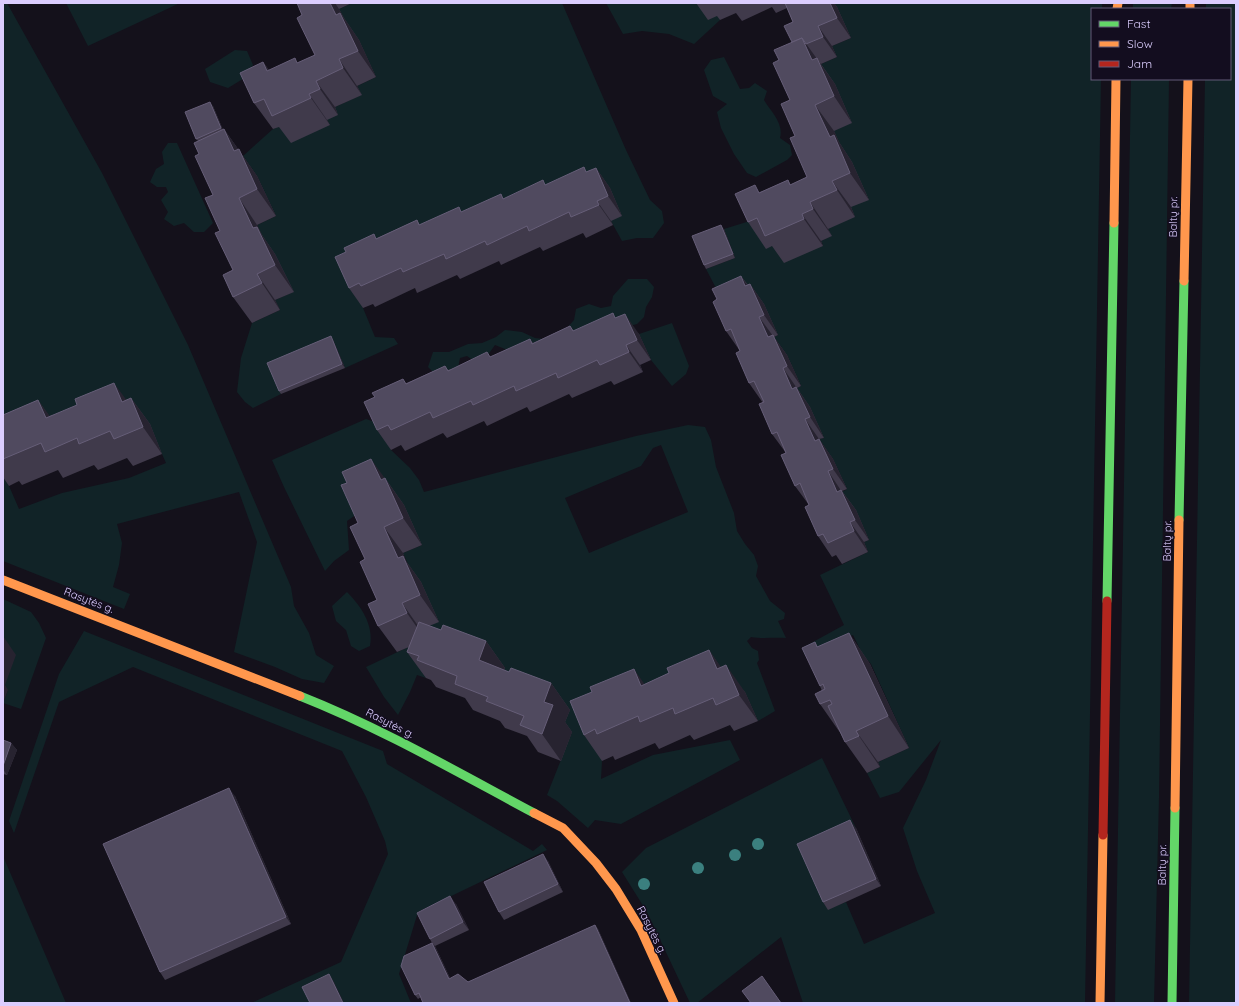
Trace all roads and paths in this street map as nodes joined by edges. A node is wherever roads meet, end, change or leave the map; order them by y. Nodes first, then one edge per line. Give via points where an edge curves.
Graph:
1 (1116, 80) edge
2 (1188, 80) edge
3 (3, 580) edge
4 (674, 1003) edge
5 (1100, 1003) edge
6 (1172, 1003) edge

1 - 5 main road
2 - 6 main road, Baltų pr.
3 - 4 main road, Rasytės g. via 347,716 563,828 586,850 621,896 640,929

